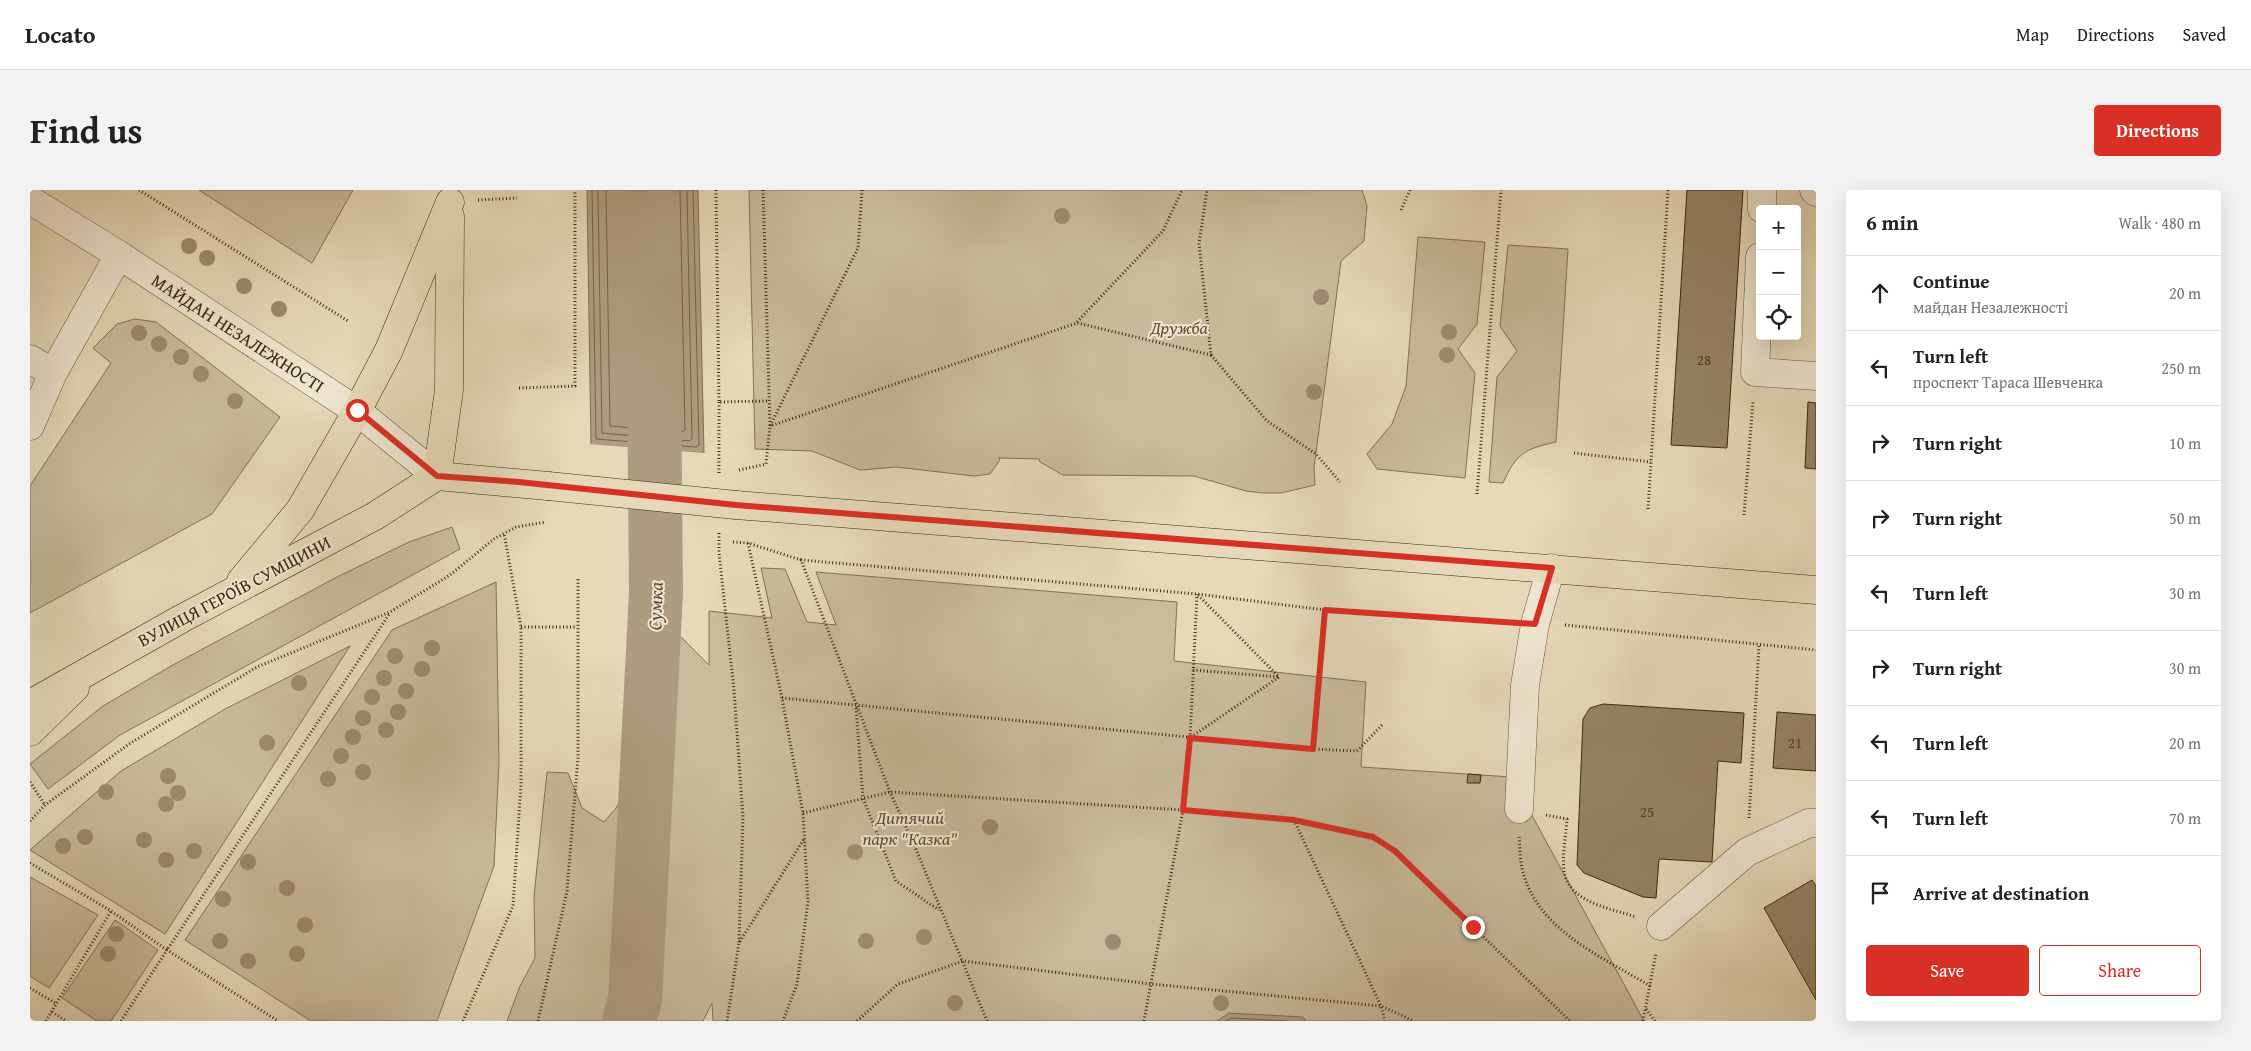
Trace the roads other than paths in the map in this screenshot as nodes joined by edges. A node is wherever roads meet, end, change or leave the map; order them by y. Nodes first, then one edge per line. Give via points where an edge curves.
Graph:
1 (1762, 190) edge
2 (450, 196) edge
3 (30, 200) edge
4 (1762, 205) edge
5 (120, 256) junction
6 (1759, 295) edge
7 (42, 366) edge
8 (1816, 376) edge
9 (357, 410) junction
10 (30, 426) edge
11 (437, 476) junction
12 (1552, 568) junction
13 (1816, 590) edge
14 (233, 592) junction
15 (95, 667) junction
16 (30, 704) edge
17 (30, 732) edge
18 (1519, 809) road end
19 (1814, 826) edge
20 (1658, 938) road end

1 - 4 street
2 - 9 main road via 389,350
2 - 11 main road via 449,390
3 - 5 street, МАЙДАН НЕЗАЛЕЖНОСТІ
5 - 7 street
5 - 9 street, МАЙДАН НЕЗАЛЕЖНОСТІ
6 - 8 street via 1756,372
7 - 10 street
9 - 11 street, МАЙДАН НЕЗАЛЕЖНОСТІ
9 - 14 main road via 300,510
11 - 12 main road, bridge via 548,486 728,515
11 - 14 main road, ВУЛИЦЯ ГЕРОЇВ СУМЩИНИ via 375,516
12 - 13 main road
12 - 18 street via 1535,624 1525,685
14 - 15 main road, ВУЛИЦЯ ГЕРОЇВ СУМЩИНИ
15 - 16 main road, ВУЛИЦЯ ГЕРОЇВ СУМЩИНИ
15 - 17 main road
19 - 20 street via 1747,852

